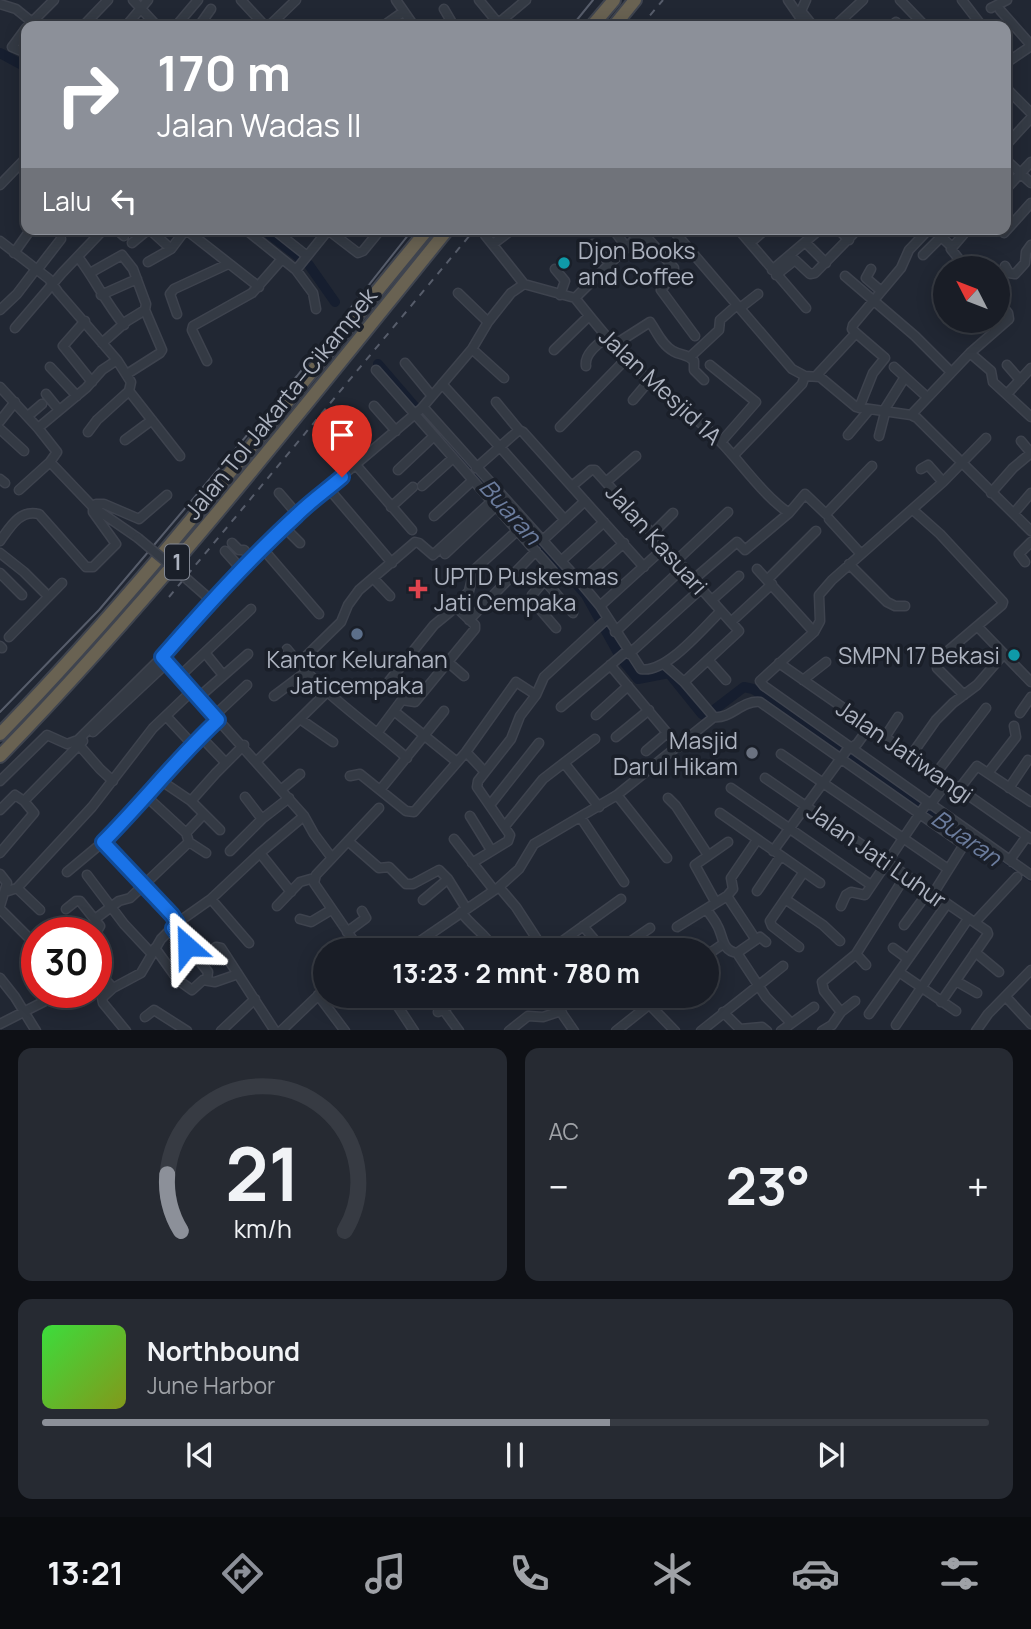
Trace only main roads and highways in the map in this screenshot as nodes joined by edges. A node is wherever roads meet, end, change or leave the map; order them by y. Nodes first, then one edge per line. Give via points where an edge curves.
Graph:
1 (614, 0) edge
2 (635, 0) edge
3 (596, 21) edge
4 (618, 21) edge
5 (423, 235) edge
6 (444, 235) edge
7 (0, 734) edge
8 (0, 756) edge

1 - 3 highway
2 - 4 highway
5 - 7 highway, Jalan Tol Jakarta–Cikampek / 1 via 146,575
6 - 8 highway, Jalan Tol Jakarta–Cikampek / 1 via 158,585

